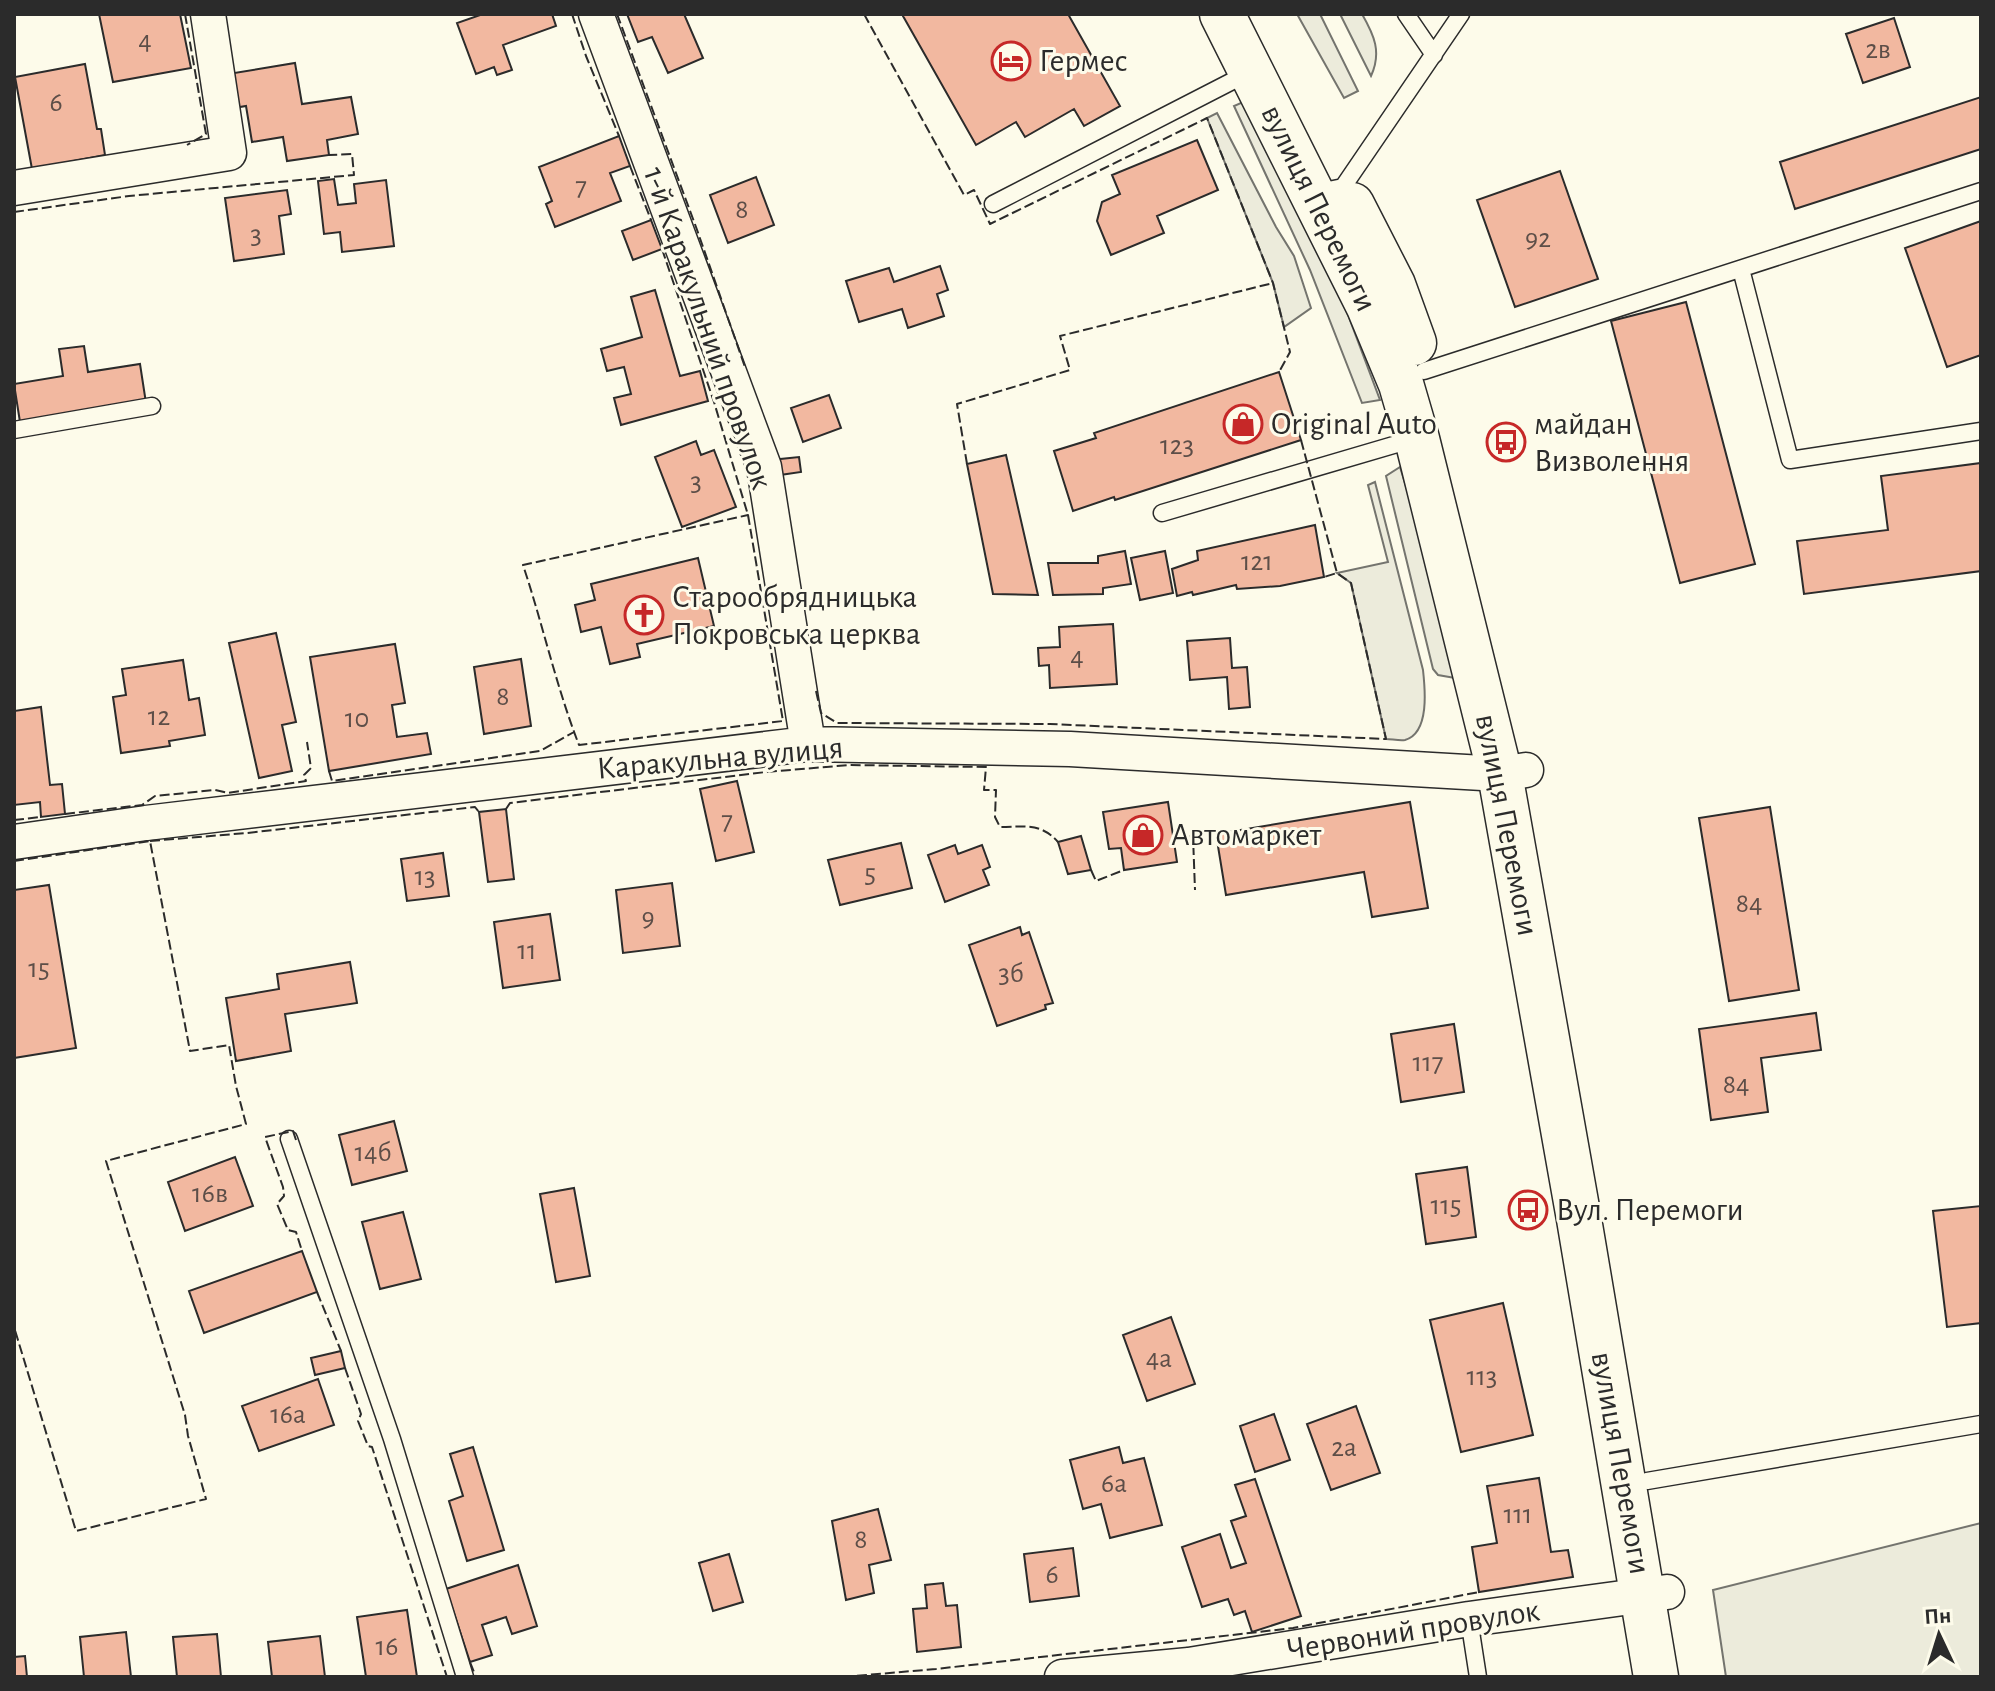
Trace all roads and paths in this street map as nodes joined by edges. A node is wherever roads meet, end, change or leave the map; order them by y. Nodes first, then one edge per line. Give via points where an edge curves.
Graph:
1 (208, 14) edge
2 (596, 14) edge
3 (1222, 14) edge
4 (1255, 14) edge
5 (1406, 14) edge
6 (1461, 14) edge
7 (1434, 55) junction
8 (1252, 71) junction
9 (14, 188) edge
10 (1328, 190) junction
11 (1981, 191) edge
12 (993, 204) dead end
13 (1741, 269) junction
14 (1424, 371) junction
15 (152, 406) dead end
16 (14, 430) edge
17 (1981, 431) edge
18 (1417, 439) junction
19 (1162, 513) dead end
20 (808, 744) junction
21 (1513, 772) junction
22 (14, 842) edge
23 (289, 1139) dead end
24 (1981, 1424) edge
25 (1647, 1481) junction
26 (1656, 1595) junction
27 (1469, 1619) junction
28 (1229, 1668) edge
29 (465, 1677) edge
30 (1062, 1677) edge
31 (1478, 1677) edge
32 (1656, 1677) edge
33 (1681, 1677) edge

1 - 9 street via 229,153
2 - 20 street, 1-й Каракульний провулок via 764,467
3 - 8 main road, вулиця Перемоги
4 - 10 main road, вулиця Перемоги
5 - 7 lane
6 - 7 lane
7 - 10 lane
8 - 10 main road, вулиця Перемоги
8 - 12 lane
10 - 14 main road, вулиця Перемоги via 1393,285
10 - 18 main road, вулиця Перемоги
11 - 13 lane
13 - 14 lane
13 - 17 lane via 1790,460
14 - 21 main road, вулиця Перемоги via 1450,454
15 - 16 lane
18 - 19 lane
18 - 21 main road, вулиця Перемоги
20 - 21 street, Каракульна вулиця via 1070,749
20 - 22 street, Каракульна вулиця
21 - 25 main road, вулиця Перемоги
21 - 26 main road, вулиця Перемоги
23 - 29 lane via 392,1439
24 - 25 lane
25 - 26 main road, вулиця Перемоги
26 - 27 street, Червоний провулок
26 - 32 main road, вулиця Перемоги
26 - 33 main road, вулиця Перемоги
27 - 28 street, Червоний провулок
27 - 31 lane
28 - 30 street, Червоний провулок via 1189,1665

